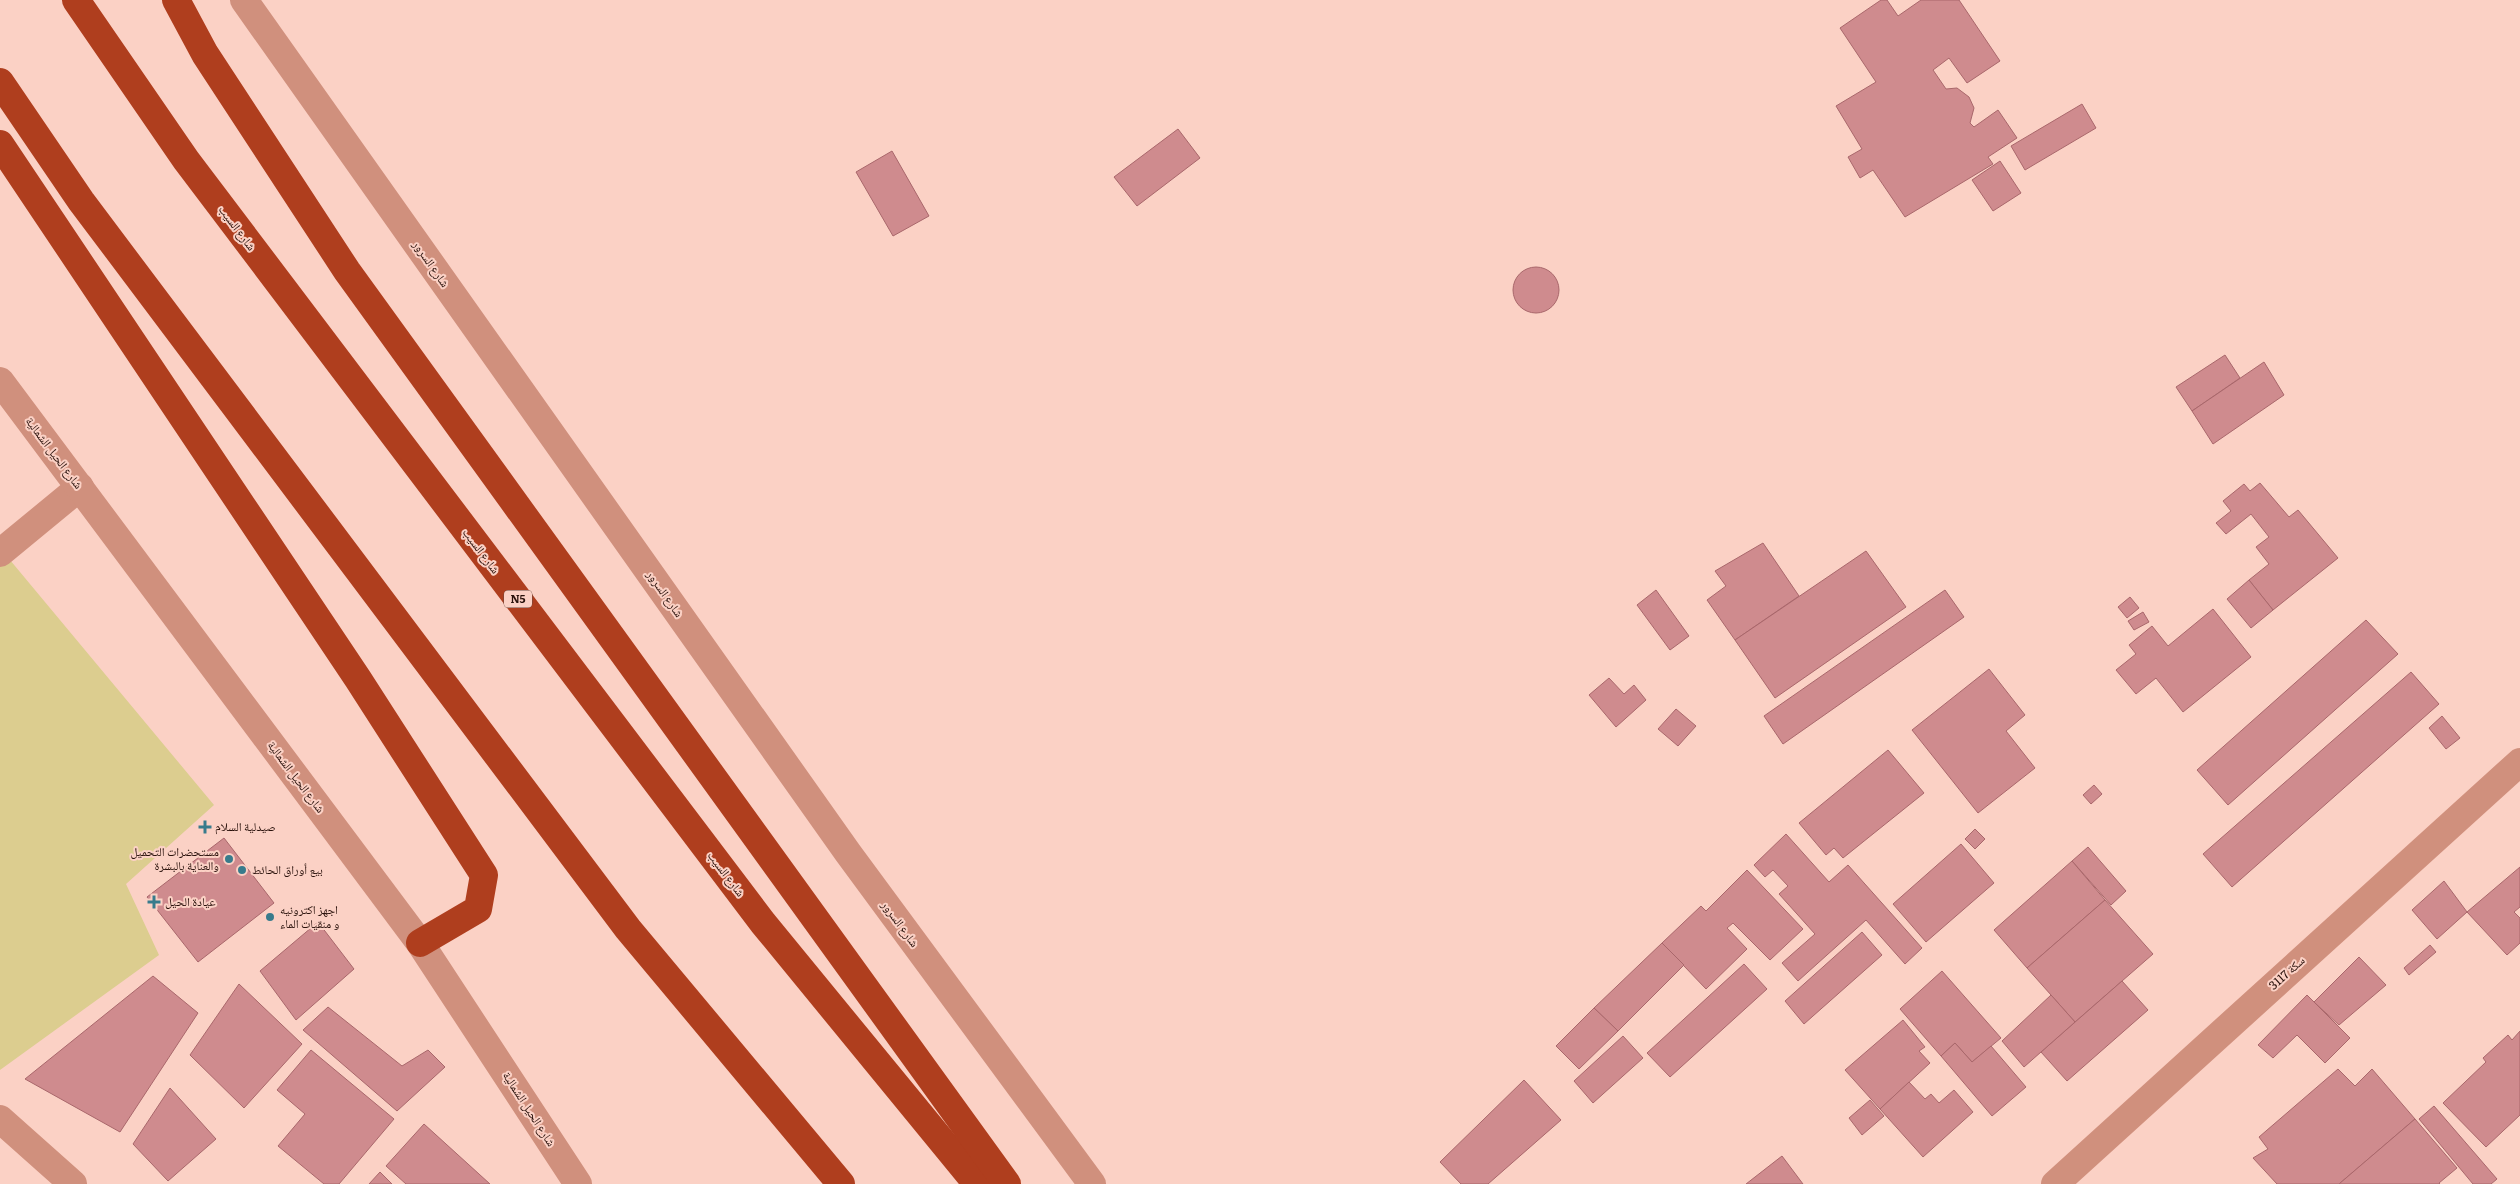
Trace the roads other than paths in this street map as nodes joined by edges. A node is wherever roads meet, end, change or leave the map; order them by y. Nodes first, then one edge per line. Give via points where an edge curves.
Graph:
1 (76, 0) edge
2 (176, 0) edge
3 (244, 0) edge
4 (0, 82) edge
5 (0, 144) edge
6 (0, 381) edge
7 (80, 487) junction
8 (0, 553) edge
9 (2520, 762) edge
10 (420, 942) junction
11 (0, 1119) edge
12 (73, 1184) edge
13 (578, 1184) edge
14 (840, 1184) edge
15 (977, 1184) edge
16 (1007, 1184) edge
17 (1092, 1184) edge
18 (2055, 1184) edge

1 - 15 highway, شارع السيب / N5 via 186,160 763,923
2 - 16 highway via 205,54 347,271
3 - 17 street, شارع السرور via 843,845
4 - 14 highway via 81,201 628,929
5 - 10 highway via 358,679 484,875 478,909
6 - 7 street, شارع الحيل الشمالية
7 - 8 street
7 - 10 street, شارع الحيل الشمالية
9 - 18 street, سكة 3117
10 - 13 street, شارع الحيل الشمالية
11 - 12 street

